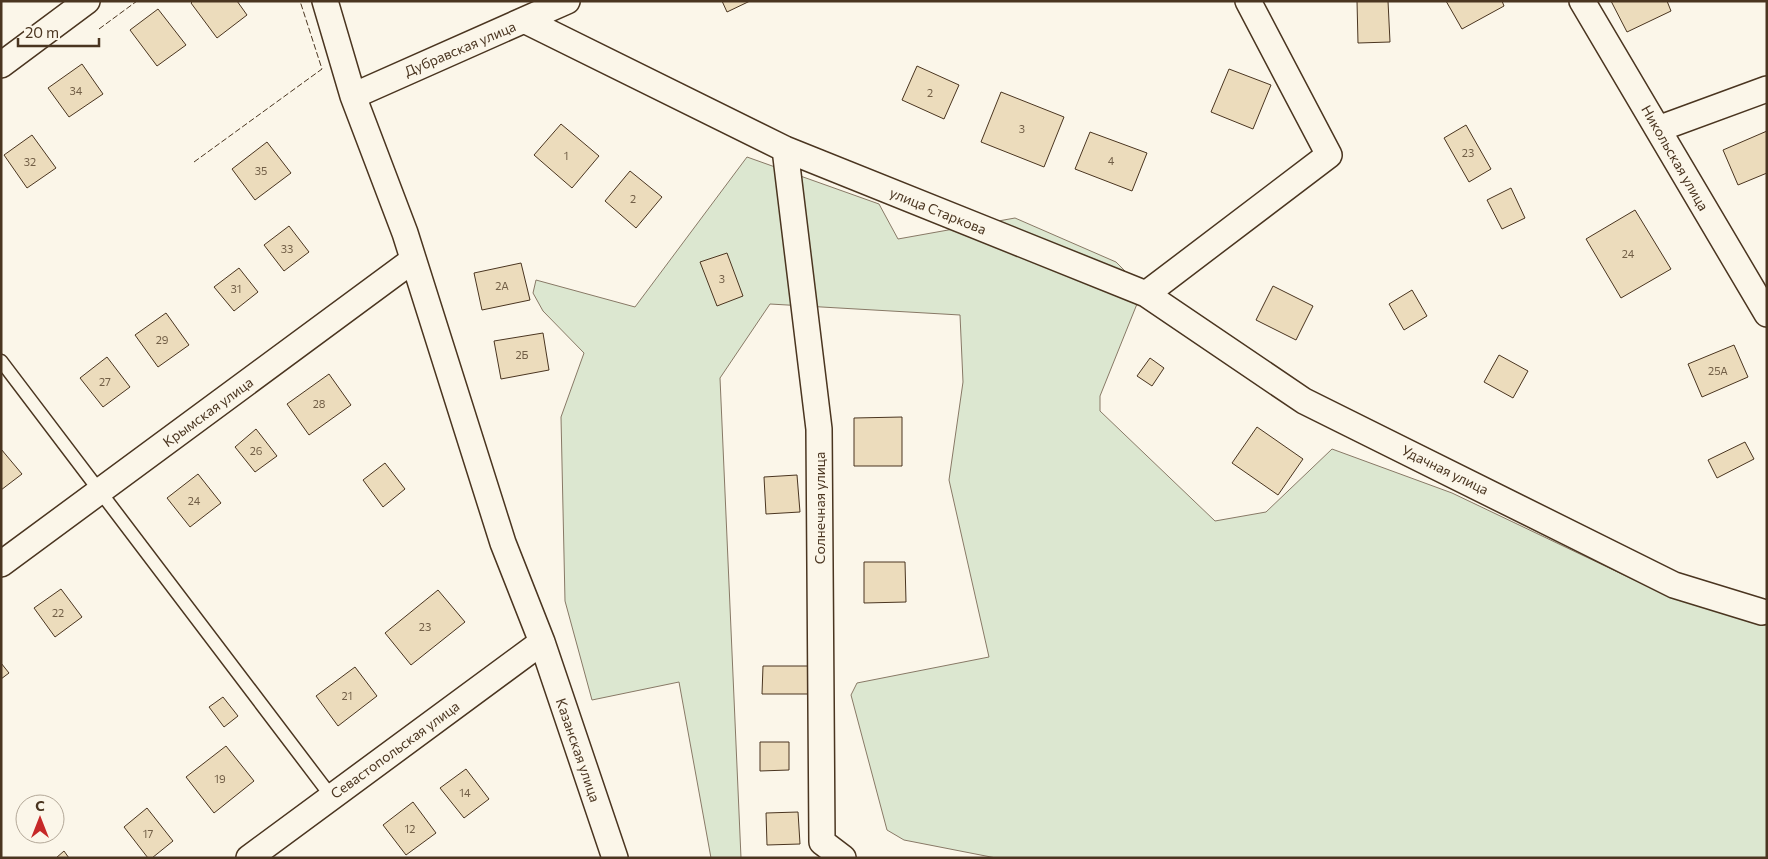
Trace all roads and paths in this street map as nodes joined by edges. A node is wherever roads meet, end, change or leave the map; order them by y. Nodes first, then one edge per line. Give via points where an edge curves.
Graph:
1 (87, 1) edge
2 (325, 1) edge
3 (567, 1) edge
4 (1248, 1) edge
5 (1582, 1) edge
6 (526, 21) junction
7 (1, 65) edge
8 (1767, 88) edge
9 (353, 96) junction
10 (1658, 129) junction
11 (785, 149) junction
12 (414, 260) junction
13 (1146, 294) junction
14 (1767, 314) edge
15 (1, 361) edge
16 (99, 492) junction
17 (1, 564) edge
18 (1762, 612) dead end
19 (542, 642) junction
20 (331, 796) junction
21 (249, 858) edge
22 (615, 858) edge
23 (843, 858) edge

1 - 7 street
2 - 9 street, Казанская улица
3 - 6 street, Дубравская улица
4 - 13 street via 1329,155
5 - 10 street, Никольская улица
6 - 9 street, Дубравская улица
6 - 11 street, улица Старкова
8 - 10 street
9 - 12 street, Казанская улица
10 - 14 street, Никольская улица
11 - 13 street, улица Старкова
11 - 23 street, Солнечная улица via 820,429 822,842
12 - 16 street, Крымская улица
12 - 19 street, Казанская улица via 503,543
13 - 18 street, Удачная улица via 1304,401 1674,585
15 - 16 lane
16 - 17 street, Крымская улица
16 - 20 lane
19 - 20 street, Севастопольская улица
19 - 22 street, Казанская улица
20 - 21 street, Севастопольская улица

